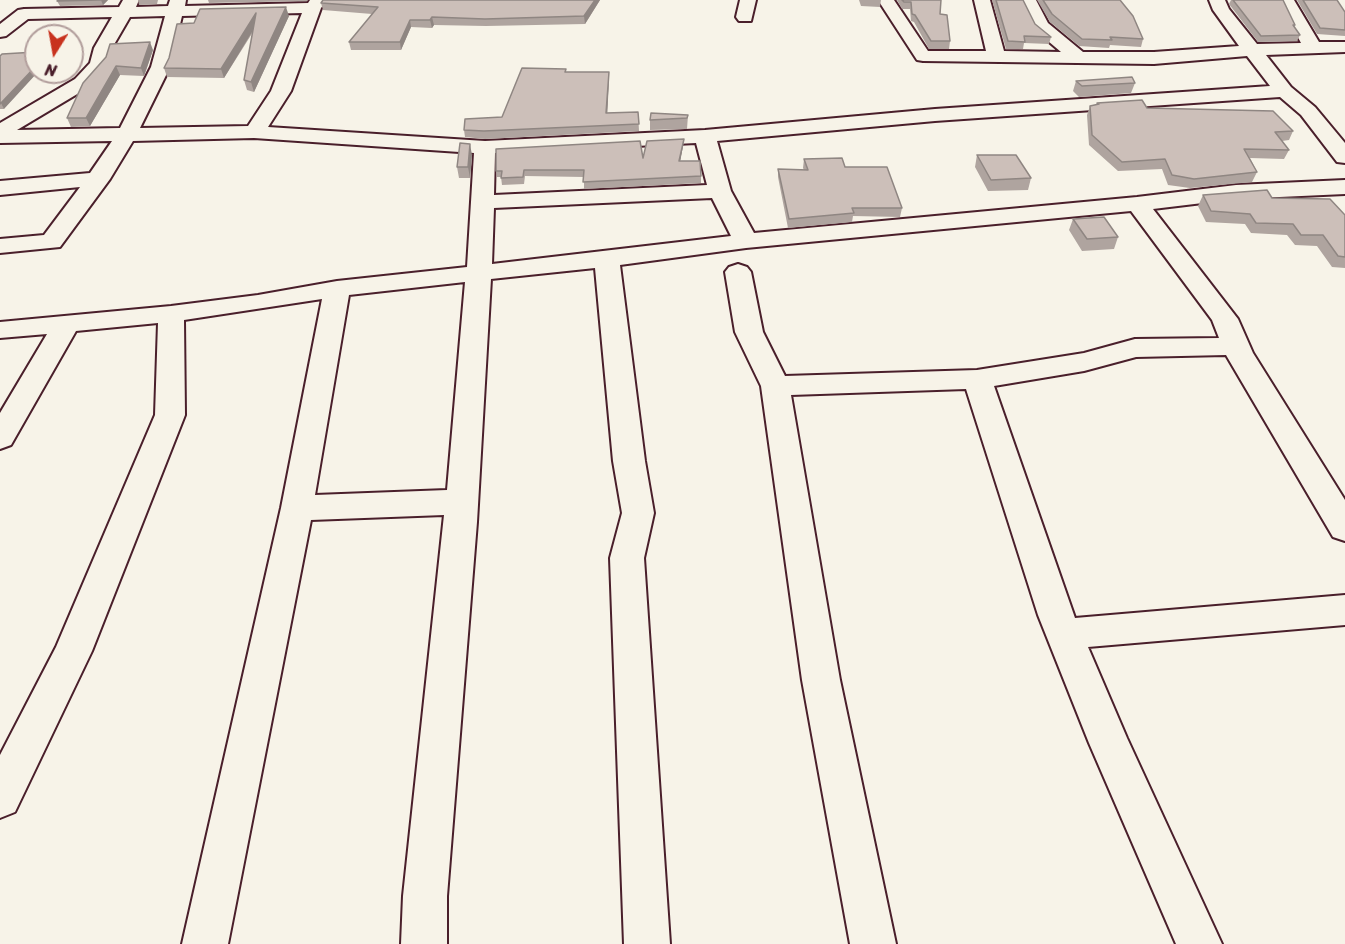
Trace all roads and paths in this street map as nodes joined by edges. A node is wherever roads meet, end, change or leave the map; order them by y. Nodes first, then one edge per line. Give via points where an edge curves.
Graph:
1 (886, 0) edge
2 (982, 0) edge
3 (1028, 0) edge
4 (1217, 0) edge
5 (1286, 0) edge
6 (316, 4) edge
7 (128, 5) edge
8 (176, 5) edge
9 (29, 7) edge
10 (0, 15) edge
11 (0, 32) edge
12 (1345, 47) edge
13 (1313, 48) junction
14 (1252, 50) junction
15 (997, 58) junction
16 (1079, 58) junction
17 (1284, 91) junction
18 (0, 132) edge
19 (254, 132) junction
20 (127, 135) junction
21 (705, 136) junction
22 (0, 137) edge
23 (485, 147) junction
24 (1345, 157) edge
25 (99, 179) junction
26 (1345, 187) edge
27 (0, 188) edge
28 (720, 191) junction
29 (483, 202) junction
30 (1137, 204) junction
31 (0, 246) edge
32 (742, 257) junction
33 (607, 259) junction
34 (479, 273) junction
35 (337, 289) junction
36 (171, 314) junction
37 (66, 325) junction
38 (0, 330) edge
39 (1236, 346) junction
40 (977, 379) junction
41 (775, 386) junction
42 (0, 438) edge
43 (461, 502) junction
44 (297, 508) junction
45 (1345, 528) edge
46 (1345, 610) edge
47 (1064, 634) junction
48 (0, 798) edge
49 (205, 944) edge
50 (424, 944) edge
51 (647, 944) edge
52 (873, 944) edge
53 (1198, 944) edge

1 - 15 street via 923,56
2 - 15 street
3 - 16 street via 1041,26
4 - 14 street
5 - 13 street
6 - 8 street
6 - 19 street via 281,91
7 - 8 street
7 - 9 street
7 - 18 street via 103,48 99,64 82,83
8 - 20 street via 158,74
9 - 10 street
9 - 11 street
12 - 13 street
13 - 14 street
14 - 16 street via 1154,58
14 - 17 street
15 - 16 street
17 - 21 street via 935,115
17 - 24 street via 1308,111
19 - 20 street
19 - 23 street
20 - 22 street
20 - 25 street
21 - 23 street
21 - 28 street
23 - 29 street
25 - 27 street
25 - 31 street via 51,242
26 - 30 street via 1236,192
28 - 29 street
28 - 32 street
29 - 34 street
30 - 32 street
30 - 39 street via 1225,319
32 - 33 street
32 - 41 street via 749,332
33 - 34 street
33 - 51 street via 638,513 627,558
34 - 35 street
34 - 43 street
35 - 36 street
35 - 44 street
36 - 37 street
36 - 48 street via 170,415 73,651
37 - 38 street
37 - 42 street
39 - 40 street via 1135,348 1084,362
39 - 45 street
40 - 41 street
40 - 47 street
41 - 52 street via 822,680
43 - 44 street
43 - 50 street via 425,896
44 - 49 street
46 - 47 street
47 - 53 street

